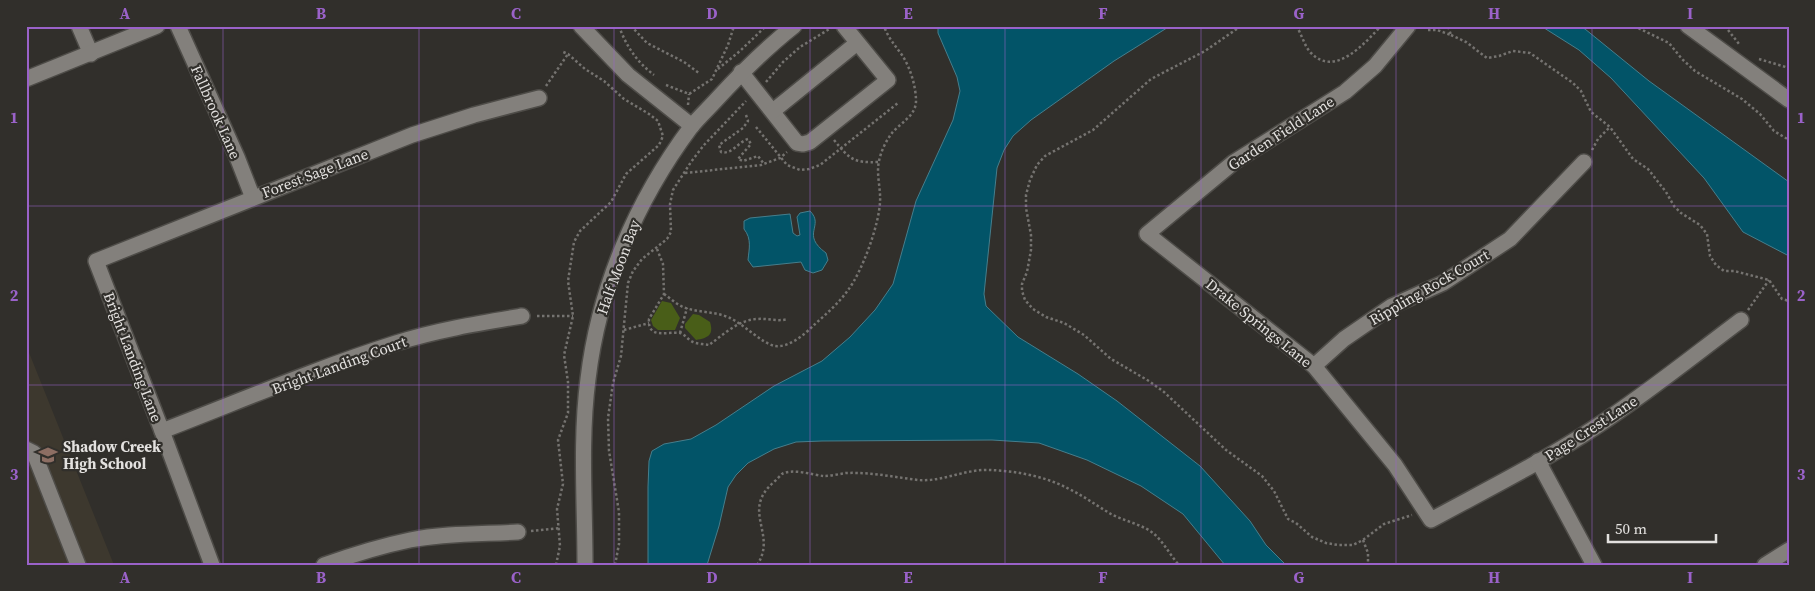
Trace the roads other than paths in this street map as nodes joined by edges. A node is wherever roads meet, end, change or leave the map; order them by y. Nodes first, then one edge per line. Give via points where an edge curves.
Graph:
1 (78, 26) edge
2 (157, 26) edge
3 (178, 26) edge
4 (580, 26) edge
5 (794, 26) edge
6 (844, 26) edge
7 (1408, 26) edge
8 (1688, 26) edge
9 (857, 43) junction
10 (90, 54) junction
11 (742, 72) junction
12 (26, 79) edge
13 (539, 98) road end
14 (1789, 100) edge
15 (773, 112) junction
16 (692, 126) junction
17 (1584, 162) road end
18 (253, 198) junction
19 (1147, 234) joint
20 (96, 261) joint
21 (522, 316) road end
22 (1741, 320) road end
23 (1314, 366) junction
24 (162, 430) junction
25 (26, 449) edge
26 (1538, 461) junction
27 (1428, 516) joint
28 (518, 532) road end
29 (1789, 550) edge
30 (78, 565) edge
31 (212, 565) edge
32 (324, 565) edge
33 (586, 565) edge
34 (1594, 565) edge
35 (1766, 565) edge

1 - 10 street
2 - 10 street
3 - 18 street, Fallbrook Lane
4 - 16 street via 628,75
5 - 11 street, Half Moon Bay
6 - 9 street
7 - 19 street, Garden Field Lane via 1375,66 1345,92 1234,162
8 - 14 street
9 - 15 street
9 - 15 street via 888,80 826,130 803,144 798,143
10 - 12 street
11 - 15 street
11 - 16 street, Half Moon Bay
13 - 18 street, Forest Sage Lane via 412,135
16 - 33 street, Half Moon Bay via 633,220 601,308 593,343 585,420
17 - 23 street, Rippling Rock Court via 1510,239 1443,283 1392,306 1344,339
18 - 20 street, Forest Sage Lane
19 - 23 street, Drake Springs Lane
20 - 24 street, Bright Landing Lane
21 - 24 street, Bright Landing Court via 398,342
22 - 26 street, Page Crest Lane via 1647,392
23 - 27 street, Drake Springs Lane via 1395,465
24 - 31 street, Bright Landing Lane
25 - 30 street via 34,452
26 - 27 street, Page Crest Lane
26 - 34 street
28 - 32 street via 411,540
29 - 35 street

